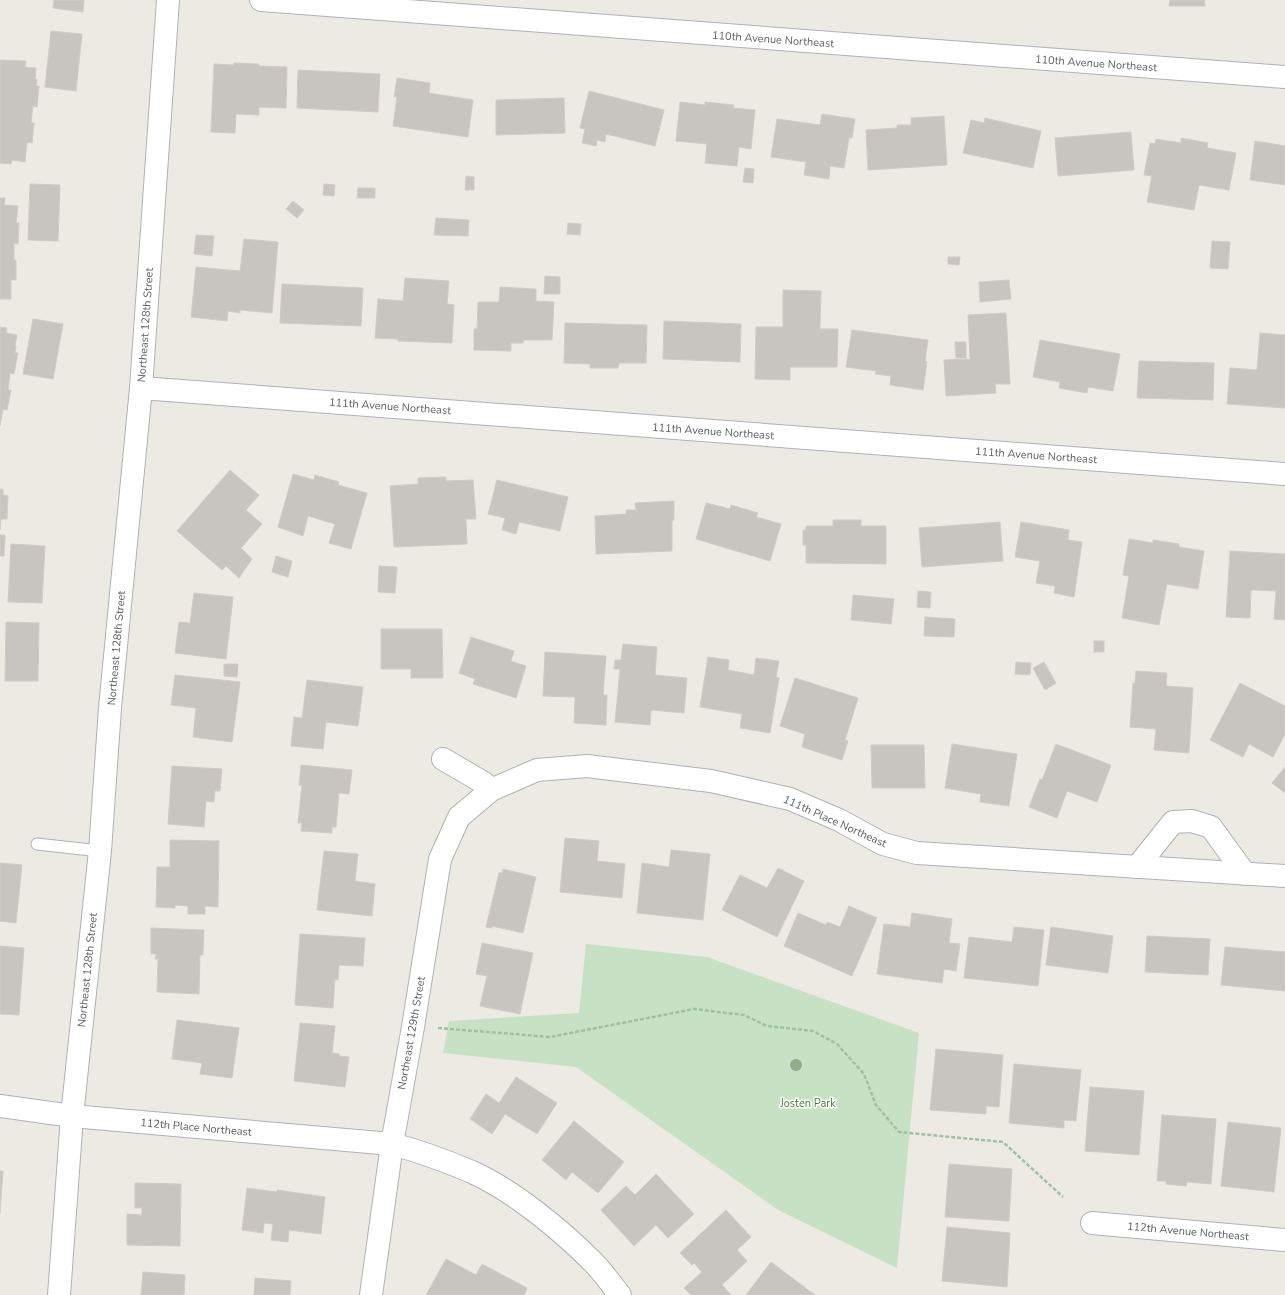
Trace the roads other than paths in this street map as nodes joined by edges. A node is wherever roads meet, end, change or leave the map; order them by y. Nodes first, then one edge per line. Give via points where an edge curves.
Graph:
1 (168, 0) edge
2 (261, 0) edge
3 (1285, 77) edge
4 (141, 388) junction
5 (1285, 474) edge
6 (443, 759) dead end
7 (491, 790) junction
8 (37, 844) dead end
9 (100, 850) junction
10 (1137, 867) junction
11 (1245, 874) junction
12 (1285, 876) edge
13 (0, 1106) edge
14 (72, 1116) junction
15 (392, 1144) junction
16 (1092, 1223) dead end
17 (1285, 1240) edge
18 (59, 1295) edge
19 (371, 1295) edge
20 (620, 1295) edge

1 - 4 street, Northeast 128th Street
2 - 3 street, 110th Avenue Northeast
4 - 5 street, 111th Avenue Northeast
4 - 9 street, Northeast 128th Street via 110,708
6 - 7 street via 484,783
7 - 10 street, 111th Place Northeast via 537,770 587,766 711,781 790,799 839,820 883,844 917,853
7 - 15 street, Northeast 129th Street via 459,817 440,859
8 - 9 lane
9 - 14 street, Northeast 128th Street
10 - 11 street, 111th Place Northeast
10 - 11 street via 1173,822 1192,821 1211,827
11 - 12 street, 111th Place Northeast
13 - 14 street, 112th Place Northeast
14 - 15 street, 112th Place Northeast
14 - 18 street, Northeast 128th Street
15 - 19 street, Northeast 129th Street
15 - 20 street, 112th Place Northeast via 423,1152 473,1173 515,1197 594,1263
16 - 17 street, 112th Avenue Northeast

